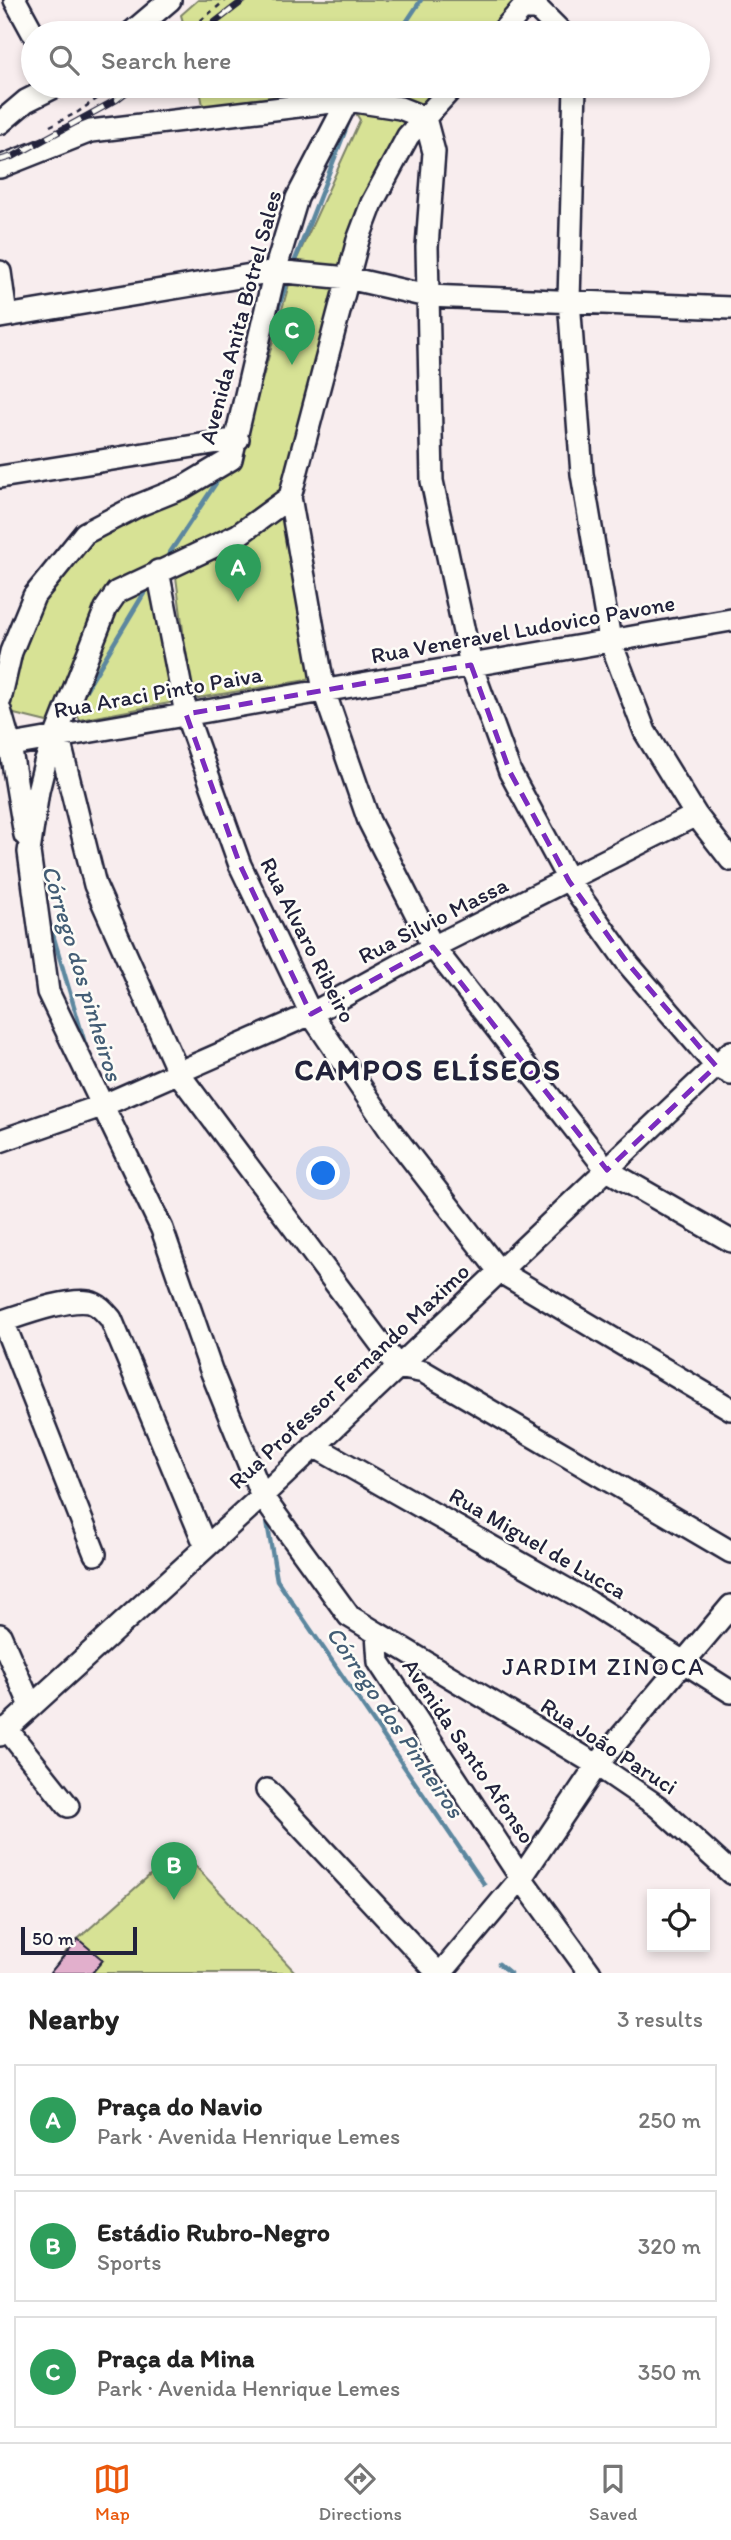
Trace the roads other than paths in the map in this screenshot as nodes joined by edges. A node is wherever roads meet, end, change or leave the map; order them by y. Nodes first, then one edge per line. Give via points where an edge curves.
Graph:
1 (15, 0) edge
2 (170, 0) edge
3 (26, 21) edge
4 (145, 21) edge
5 (512, 21) edge
6 (550, 21) edge
7 (33, 98) edge
8 (443, 98) edge
9 (575, 98) edge
10 (348, 100) junction
11 (425, 118) junction
12 (0, 123) edge
13 (0, 167) edge
14 (275, 271) junction
15 (0, 272) edge
16 (348, 278) junction
17 (427, 296) junction
18 (569, 300) junction
19 (731, 308) edge
20 (3, 316) edge
21 (238, 439) junction
22 (0, 477) edge
23 (290, 497) junction
24 (158, 571) junction
25 (731, 620) edge
26 (610, 639) junction
27 (471, 665) junction
28 (324, 691) junction
29 (0, 700) edge
30 (0, 710) edge
31 (186, 715) junction
32 (58, 735) junction
33 (5, 746) edge
34 (696, 815) junction
35 (29, 852) junction
36 (731, 859) edge
37 (569, 881) junction
38 (433, 947) junction
39 (311, 1014) junction
40 (726, 1064) edge
41 (179, 1074) junction
42 (104, 1105) junction
43 (0, 1141) edge
44 (607, 1170) junction
45 (731, 1241) edge
46 (499, 1271) junction
47 (2, 1321) edge
48 (398, 1367) junction
49 (731, 1409) edge
50 (314, 1446) junction
51 (262, 1496) junction
52 (206, 1546) junction
53 (731, 1552) edge
54 (95, 1554) dead end
55 (731, 1606) edge
56 (377, 1633) junction
57 (0, 1635) edge
58 (684, 1659) junction
59 (731, 1692) edge
60 (31, 1706) junction
61 (3, 1732) edge
62 (597, 1765) junction
63 (267, 1790) dead end
64 (68, 1806) dead end
65 (731, 1873) edge
66 (521, 1878) junction
67 (439, 1973) edge
68 (590, 1973) edge

1 - 3 street
2 - 4 street
5 - 6 street via 522,9 538,9
7 - 12 street
8 - 11 street
9 - 18 street
10 - 11 street via 400,108
10 - 13 street via 92,131
10 - 14 street, Avenida Anita Botrel Sales via 297,198
11 - 16 street via 408,136 372,203
11 - 17 street via 434,152
14 - 16 street
14 - 20 street
14 - 21 street, Avenida Anita Botrel Sales
15 - 20 street
16 - 17 street
16 - 23 street
17 - 18 street
17 - 27 street via 432,481
18 - 19 street
18 - 26 street via 582,474
21 - 22 street
21 - 29 street, Avenida Anita Botrel Sales via 232,459 85,533 34,596 10,652
23 - 24 street via 238,535
23 - 28 street
24 - 31 street, Rua Alvaro Ribeiro
24 - 32 street via 117,592 106,608
25 - 26 street, Rua Veneravel Ludovico Pavone
26 - 27 street, Rua Veneravel Ludovico Pavone
26 - 34 street via 645,733
27 - 28 street, Rua Veneravel Ludovico Pavone
27 - 37 street via 510,772
28 - 31 street, Rua Araci Pinto Paiva
28 - 38 street via 369,821
30 - 33 street
31 - 32 street, Rua Araci Pinto Paiva
31 - 39 street, Rua Alvaro Ribeiro via 240,865
32 - 33 street, Rua Araci Pinto Paiva
32 - 35 street via 40,778
32 - 41 street via 95,886
33 - 35 street
34 - 36 street
34 - 37 street, Rua Silvio Massa
35 - 42 street via 48,992
37 - 38 street, Rua Silvio Massa
37 - 40 street via 629,965
38 - 39 street, Rua Silvio Massa
38 - 44 street
39 - 41 street, Rua Silvio Massa
39 - 46 street, Rua Alvaro Ribeiro via 392,1133
40 - 44 street, Rua Professor Fernando Maximo
41 - 42 street, Rua Silvio Massa
41 - 48 street
42 - 43 street, Rua Silvio Massa
42 - 51 street via 162,1229 211,1370
44 - 45 street
44 - 46 street, Rua Professor Fernando Maximo
46 - 48 street, Rua Professor Fernando Maximo
46 - 49 street, Rua Alvaro Ribeiro
47 - 52 street via 71,1303 101,1307 111,1319
47 - 54 street
48 - 50 street, Rua Professor Fernando Maximo
48 - 53 street via 424,1372
50 - 51 street, Rua Professor Fernando Maximo
50 - 58 street, Rua Miguel de Lucca
51 - 52 street, Rua Professor Fernando Maximo
51 - 56 street via 349,1616
52 - 60 street, Rua Professor Fernando Maximo
55 - 58 street
56 - 62 street, Rua João Paruci
56 - 66 street, Avenida Santo Afonso via 379,1662
57 - 60 street
58 - 59 street, Rua Miguel de Lucca
58 - 62 street
60 - 61 street, Rua Professor Fernando Maximo
61 - 64 street
62 - 65 street, Rua João Paruci via 657,1806
62 - 66 street
63 - 67 street
66 - 67 street
66 - 68 street, Avenida Santo Afonso

